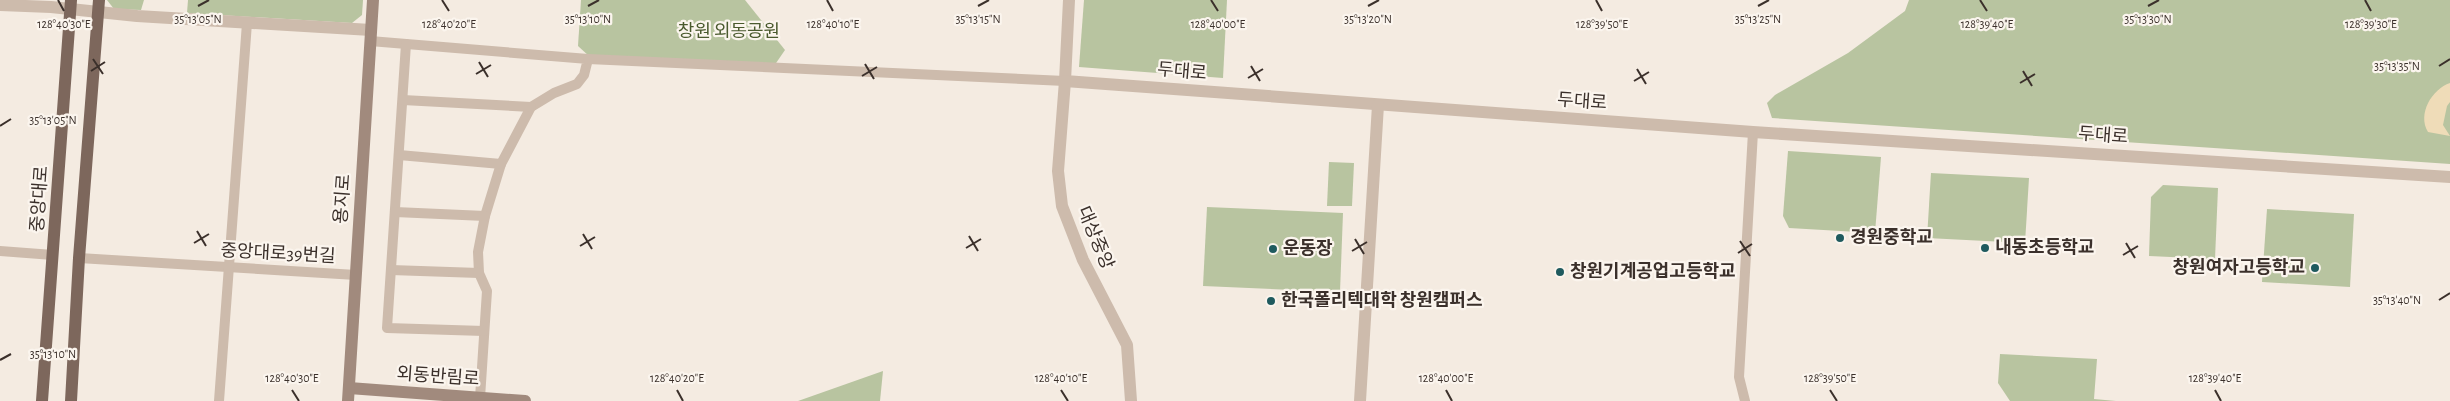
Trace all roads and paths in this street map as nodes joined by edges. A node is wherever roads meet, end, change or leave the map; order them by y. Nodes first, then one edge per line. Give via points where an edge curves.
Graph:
1 (99, 0) edge
2 (373, 0) edge
3 (1069, 0) edge
4 (0, 5) edge
5 (71, 5) edge
6 (98, 13) junction
7 (246, 23) junction
8 (371, 36) junction
9 (406, 44) junction
10 (588, 59) junction
11 (1065, 81) junction
12 (403, 100) junction
13 (1378, 105) junction
14 (531, 107) junction
15 (1753, 132) junction
16 (399, 155) junction
17 (501, 164) junction
18 (2450, 176) edge
19 (395, 212) junction
20 (485, 216) junction
21 (0, 251) edge
22 (53, 256) junction
23 (79, 258) junction
24 (229, 267) junction
25 (391, 270) junction
26 (479, 273) junction
27 (356, 275) junction
28 (484, 331) junction
29 (349, 388) junction
30 (424, 397) edge
31 (480, 398) junction
32 (42, 401) edge
33 (71, 401) edge
34 (219, 401) edge
35 (348, 401) edge
36 (525, 401) edge
37 (1131, 401) edge
38 (1360, 401) edge
39 (1745, 401) edge

1 - 6 main road
2 - 8 main road, 용지로
3 - 11 street
4 - 5 street
5 - 6 street
5 - 22 main road, 중앙대로
6 - 7 street
6 - 23 main road
7 - 8 street
7 - 24 street
8 - 9 street
8 - 27 main road, 용지로
9 - 10 street
9 - 12 street
10 - 11 street
10 - 14 street via 584,75 577,84
11 - 13 street, 두대로
11 - 37 street, 대상중앙 via 1058,171 1062,206 1083,260 1127,345
12 - 14 street
12 - 16 street
13 - 15 street, 두대로
13 - 38 street
14 - 17 street
15 - 18 street, 두대로
15 - 39 street via 1739,377
16 - 17 street
16 - 19 street
17 - 20 street
19 - 20 street
19 - 25 street
20 - 26 street via 478,252
21 - 22 street
22 - 32 main road, 중앙대로
23 - 24 street, 중앙대로39번길
23 - 33 main road
24 - 27 street, 중앙대로39번길
24 - 34 street
25 - 26 street
25 - 28 street via 387,328
26 - 28 street via 487,291
27 - 29 main road, 용지로
28 - 31 street
29 - 30 main road, 외동반림로
29 - 35 main road, 용지로
30 - 31 main road, 외동반림로
31 - 36 main road, 외동반림로

